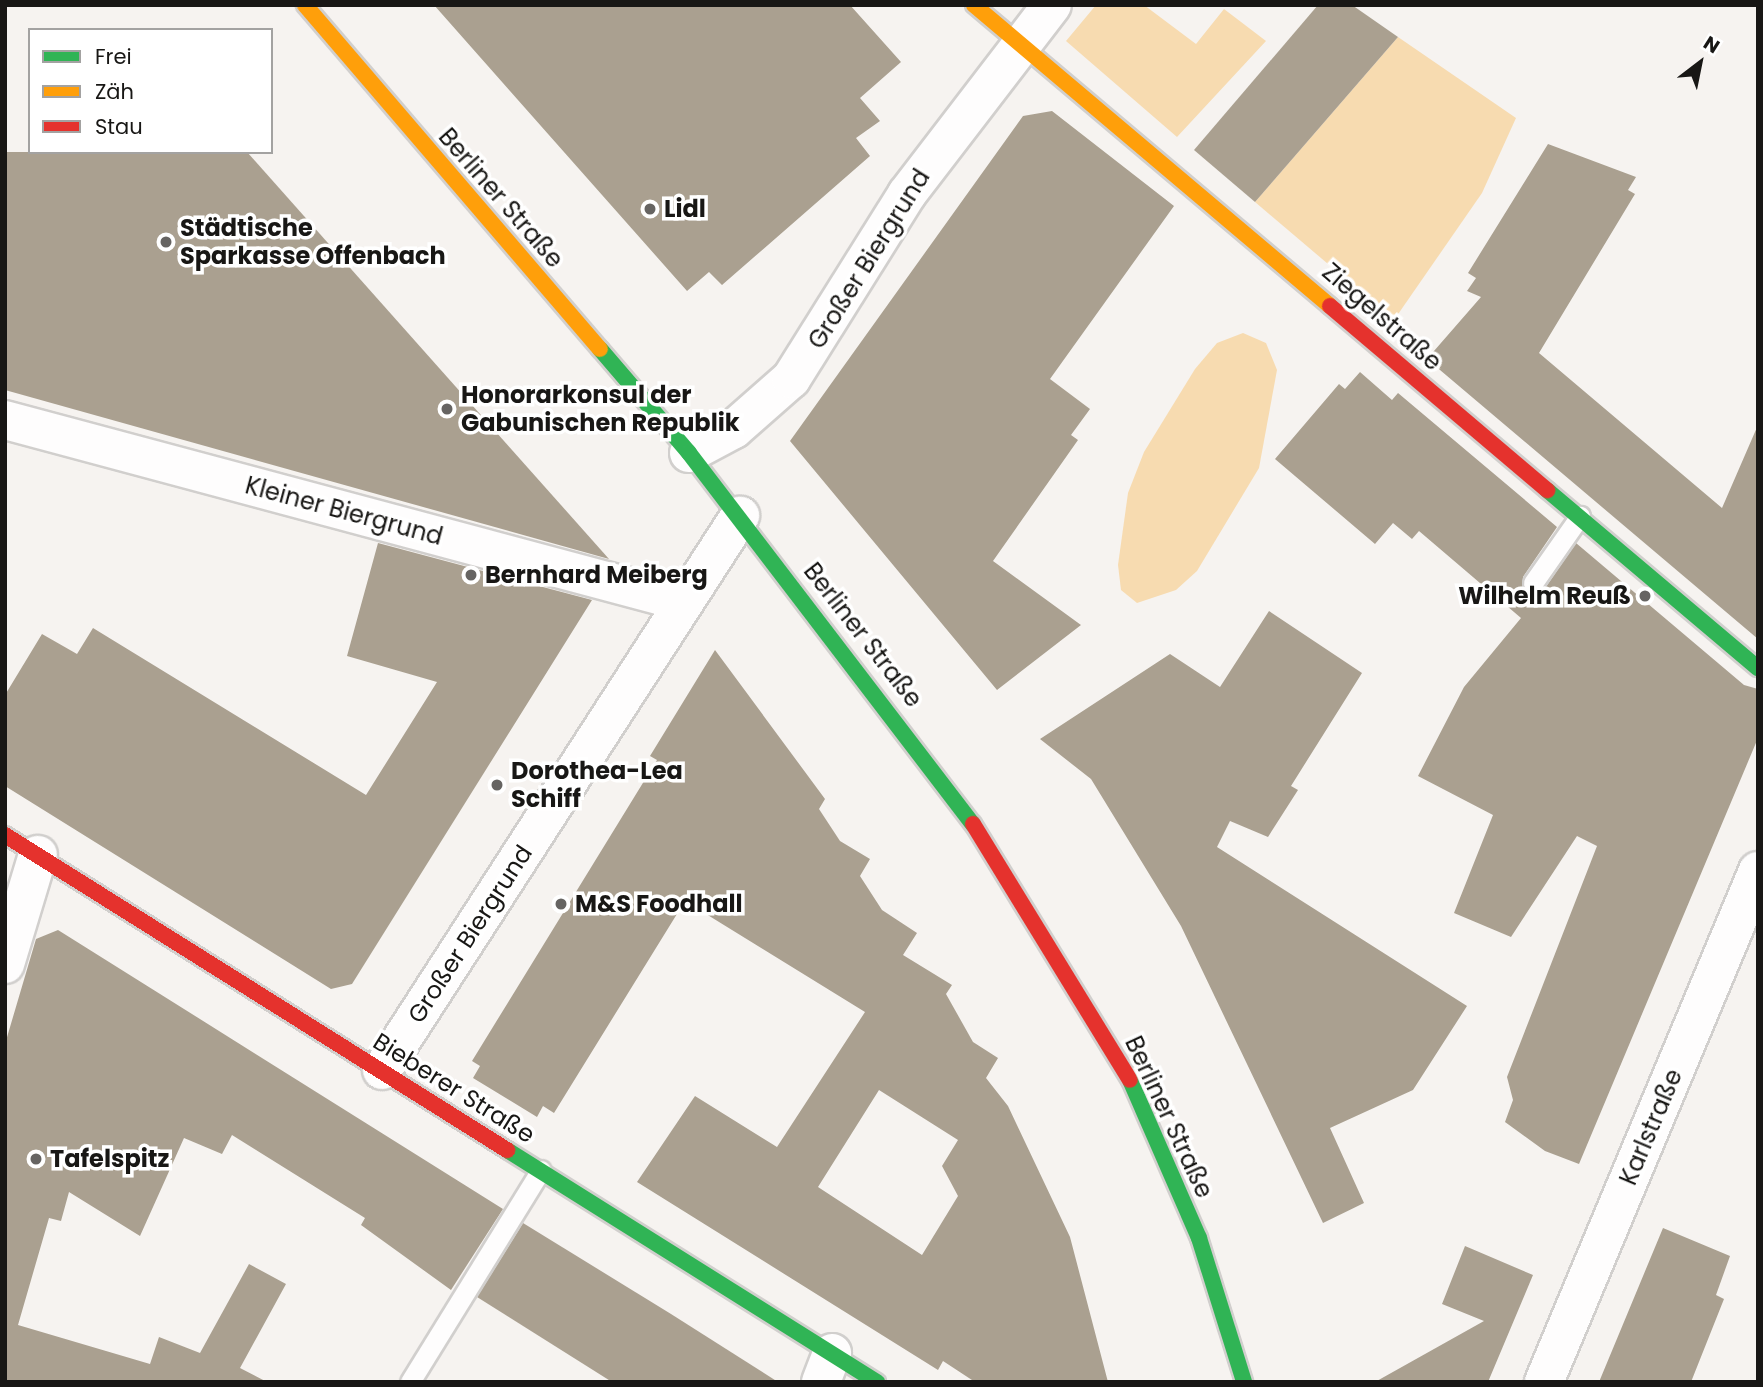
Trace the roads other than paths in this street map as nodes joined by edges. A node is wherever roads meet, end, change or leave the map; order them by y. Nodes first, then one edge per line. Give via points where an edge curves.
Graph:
1 (305, 5) edge
2 (974, 5) edge
3 (1052, 5) edge
4 (1021, 42) junction
5 (5, 420) edge
6 (689, 453) junction
7 (740, 516) junction
8 (1580, 516) junction
9 (1533, 583) dead end
10 (684, 602) junction
11 (1758, 668) edge
12 (5, 835) edge
13 (38, 855) junction
14 (1758, 871) edge
15 (5, 964) edge
16 (382, 1070) junction
17 (541, 1170) junction
18 (826, 1367) edge
19 (410, 1382) edge
20 (877, 1382) edge
21 (1244, 1382) edge
22 (1544, 1382) edge

1 - 6 street, Berliner Straße
2 - 4 street, Ziegelstraße
3 - 4 street, Großer Biergrund
4 - 6 street, Großer Biergrund via 872,246 840,309 791,379 749,418
4 - 8 street, Ziegelstraße
5 - 10 street, Kleiner Biergrund
6 - 7 street, Berliner Straße
7 - 10 street, Großer Biergrund
7 - 21 street, Berliner Straße via 932,763 1089,1006 1173,1169
8 - 9 lane
8 - 11 street, Ziegelstraße
10 - 16 street, Großer Biergrund
12 - 13 street, Bieberer Straße
13 - 15 street
13 - 16 street, Bieberer Straße
14 - 22 street, Karlstraße
16 - 17 street, Bieberer Straße
17 - 18 street, Bieberer Straße
17 - 19 lane
18 - 20 street, Bieberer Straße

